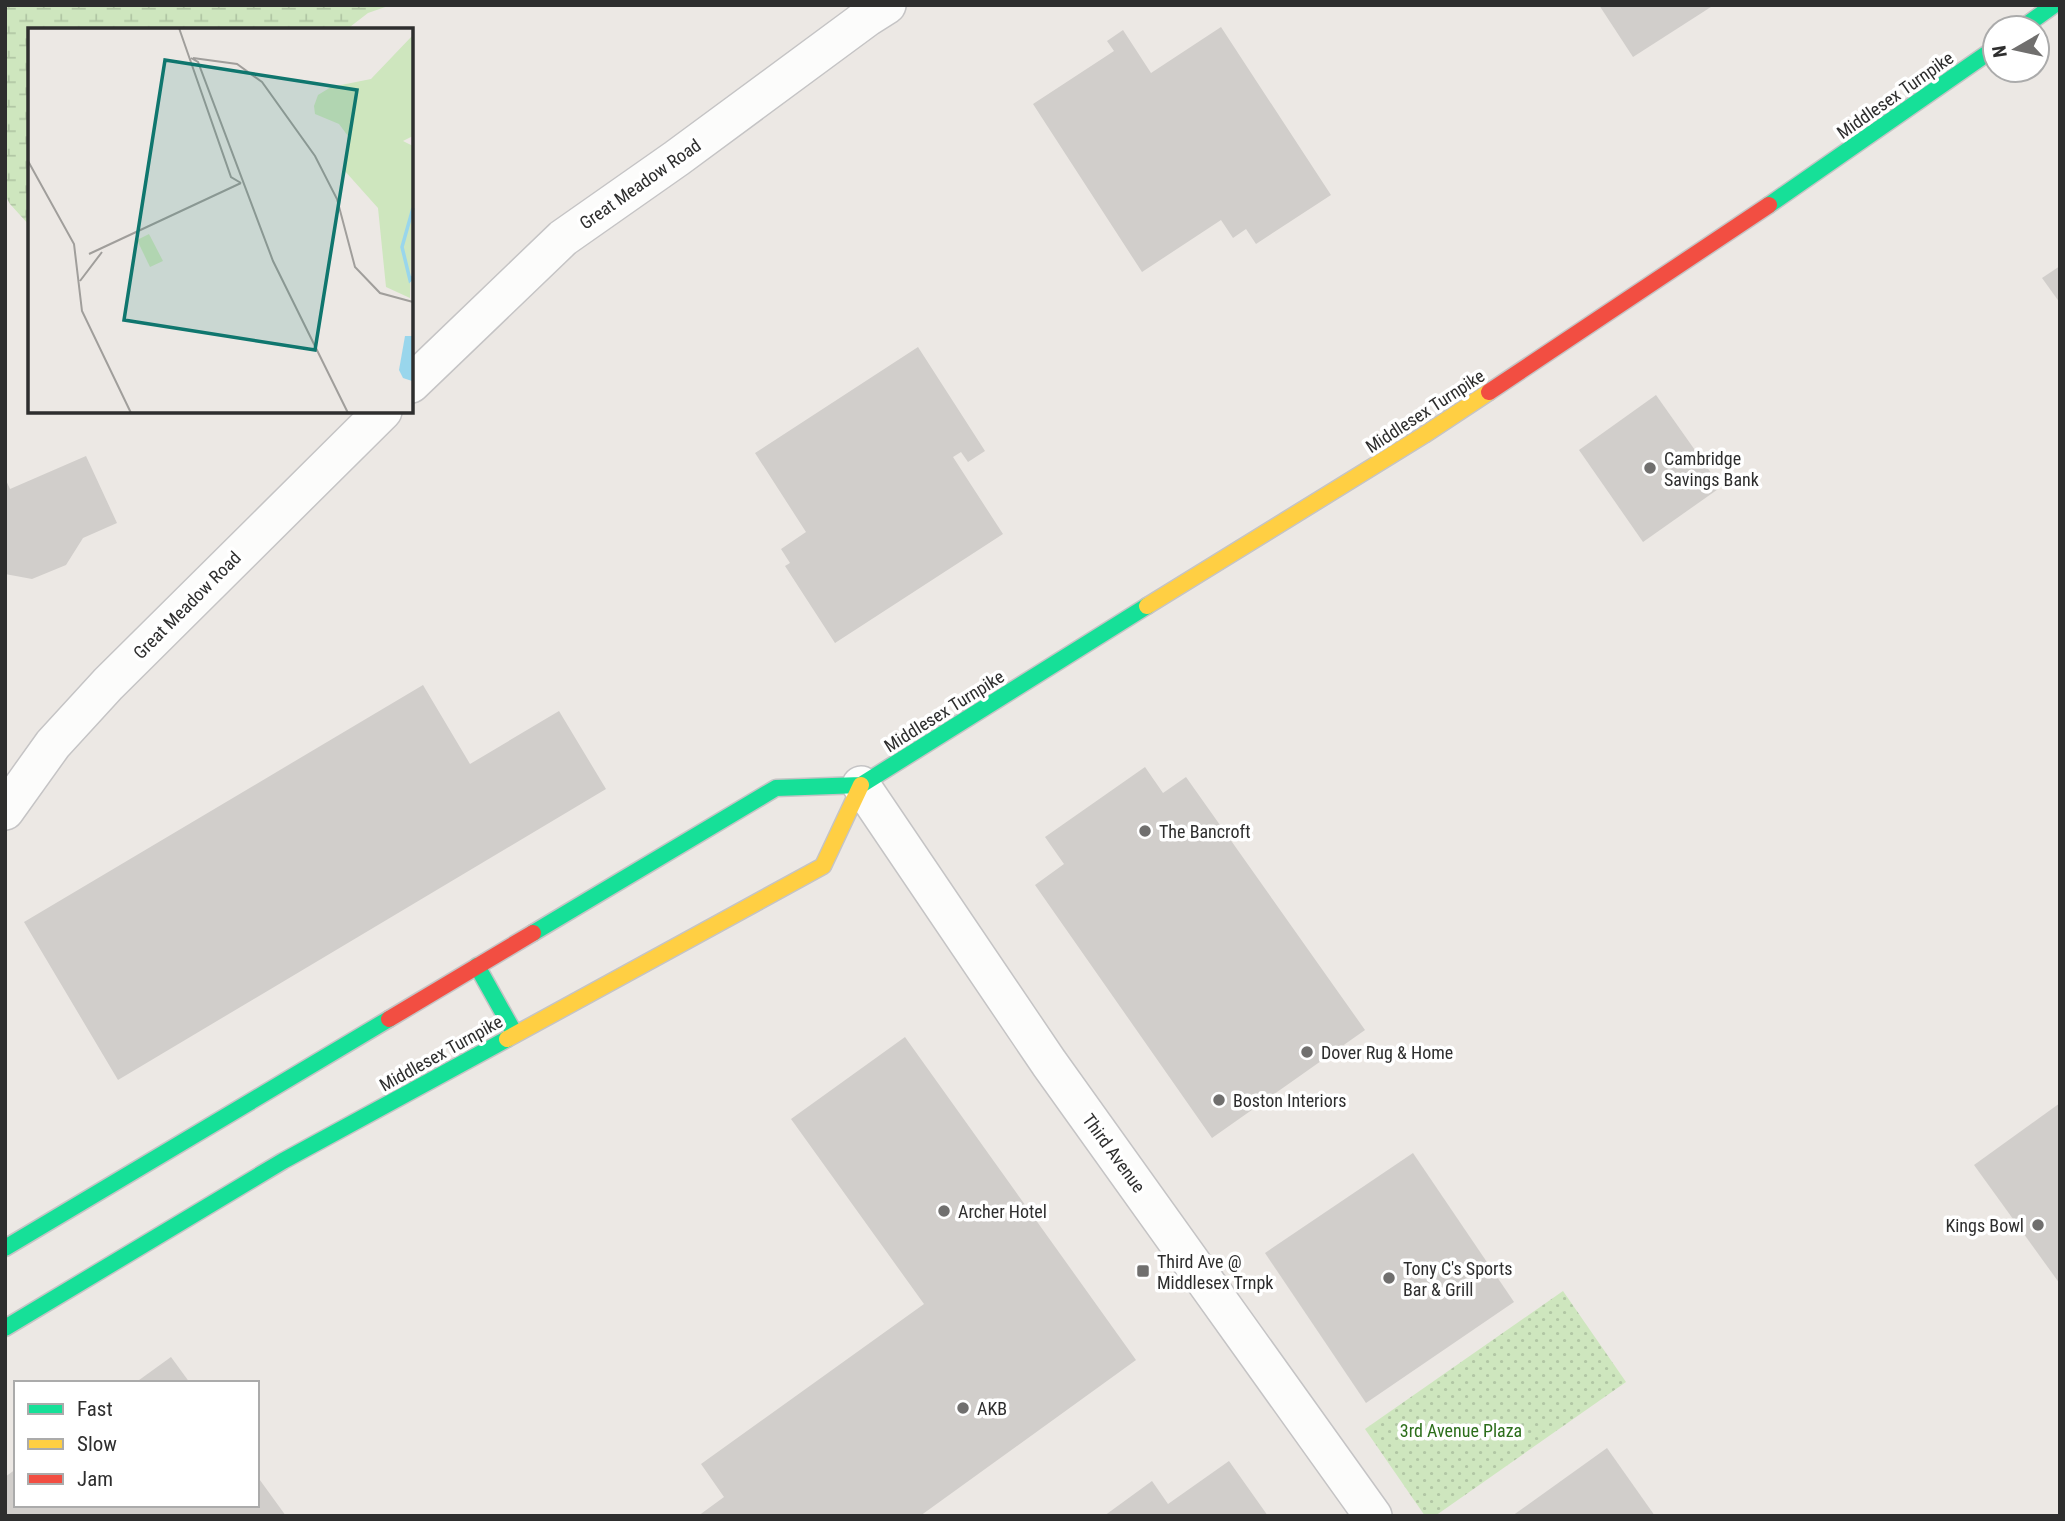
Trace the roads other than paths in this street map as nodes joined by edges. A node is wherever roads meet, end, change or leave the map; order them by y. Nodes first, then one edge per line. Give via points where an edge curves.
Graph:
1 (887, 5) edge
2 (1981, 58) edge
3 (413, 382) edge
4 (381, 413) edge
5 (861, 785) junction
6 (5, 811) edge
7 (477, 966) junction
8 (515, 1034) junction
9 (5, 1248) edge
10 (5, 1328) edge
11 (1373, 1516) edge

1 - 3 street, Great Meadow Road via 563,238
2 - 5 main road, Middlesex Turnpike via 1424,435
4 - 6 street, Great Meadow Road via 108,684 53,744
5 - 7 main road via 776,788
5 - 8 main road, Middlesex Turnpike via 823,866
5 - 11 street, Third Avenue via 1049,1063
7 - 8 main road
7 - 9 main road
8 - 10 main road, Middlesex Turnpike via 283,1161

